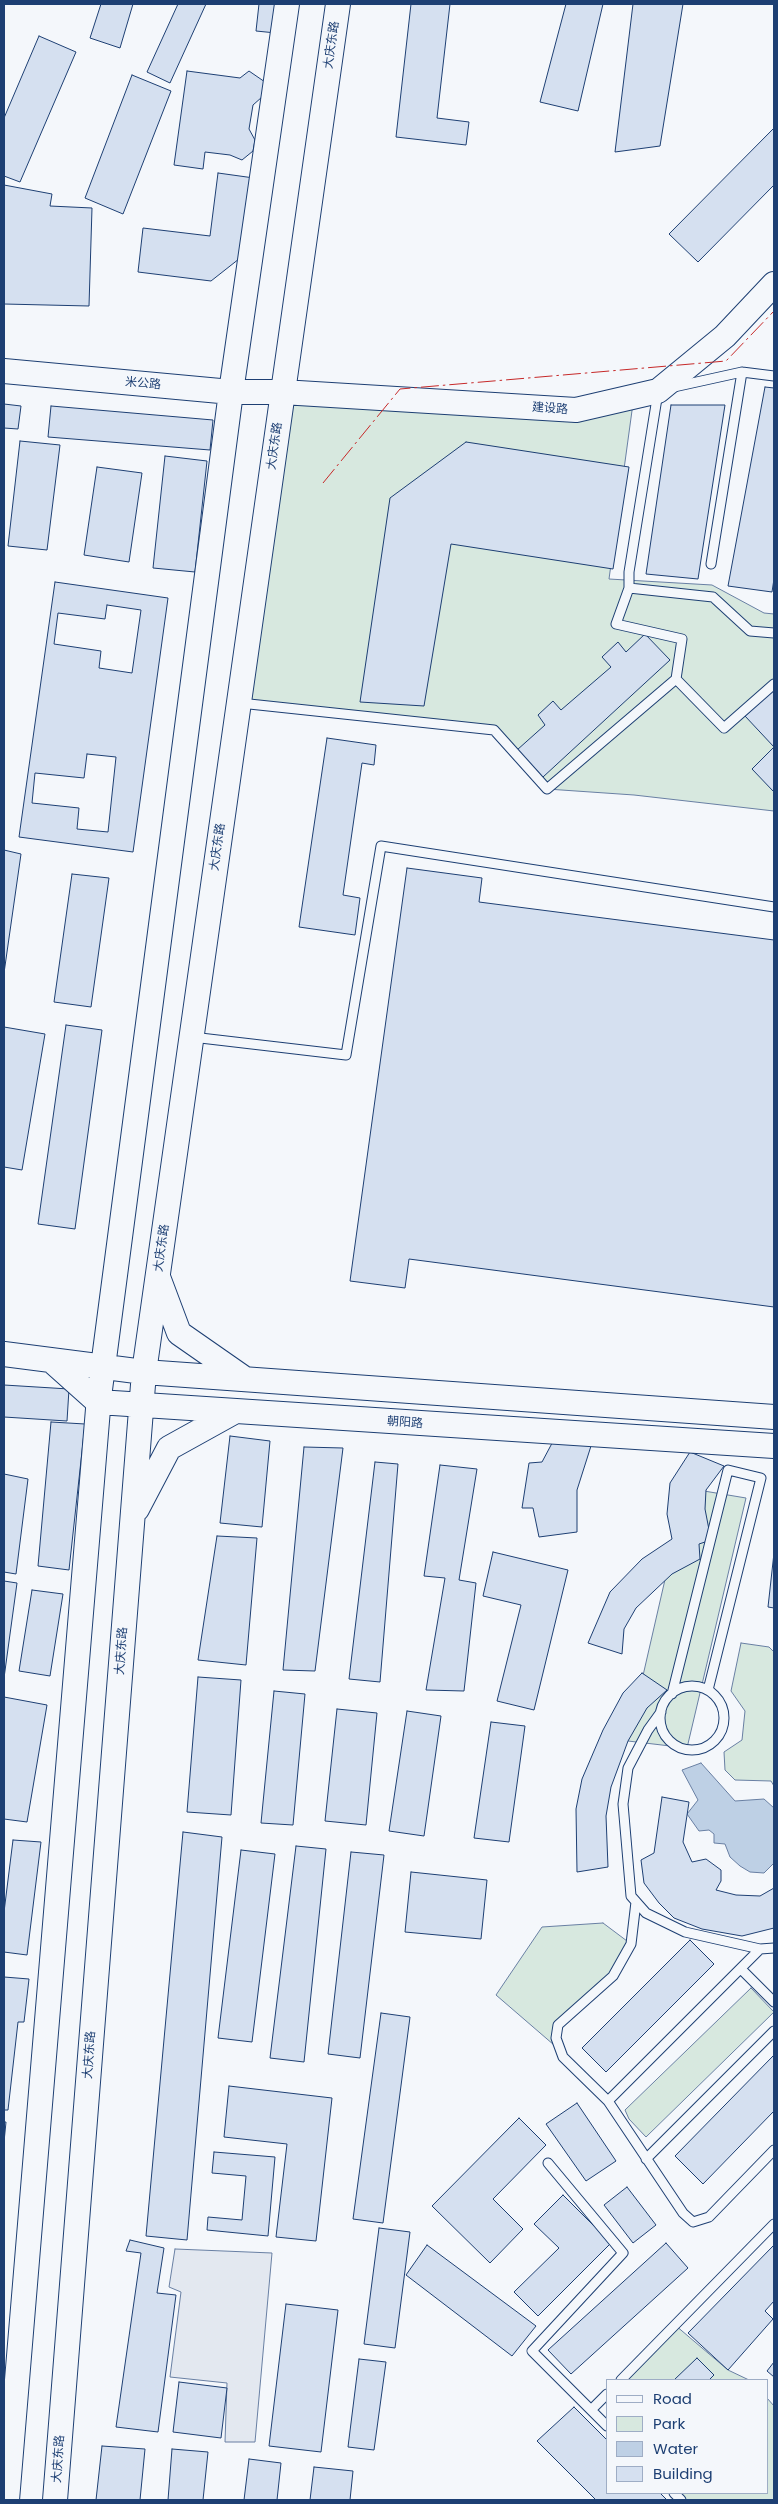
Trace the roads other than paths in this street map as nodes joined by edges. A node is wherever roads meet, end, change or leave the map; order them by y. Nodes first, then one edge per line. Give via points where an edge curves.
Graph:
1 (288, 4) edge
2 (338, 4) edge
3 (774, 284) edge
4 (4, 371) edge
5 (742, 372) junction
6 (774, 376) edge
7 (658, 391) junction
8 (231, 392) junction
9 (282, 392) junction
10 (711, 564) dead end
11 (629, 588) junction
12 (774, 633) edge
13 (676, 679) junction
14 (774, 684) edge
15 (238, 703) junction
16 (774, 907) edge
17 (192, 1037) junction
18 (158, 1275) junction
19 (4, 1354) edge
20 (51, 1360) junction
21 (103, 1367) junction
22 (144, 1372) junction
23 (245, 1379) junction
24 (98, 1402) junction
25 (141, 1406) junction
26 (234, 1412) junction
27 (774, 1417) edge
28 (774, 1446) edge
29 (132, 1517) junction
30 (708, 1690) junction
31 (672, 1694) junction
32 (661, 1712) junction
33 (636, 1902) junction
34 (774, 1948) edge
35 (760, 1949) junction
36 (741, 1969) junction
37 (774, 2002) edge
38 (774, 2031) edge
39 (608, 2101) junction
40 (774, 2150) edge
41 (646, 2159) junction
42 (548, 2163) dead end
43 (774, 2224) edge
44 (621, 2379) edge
45 (606, 2395) edge
46 (591, 2410) junction
47 (606, 2425) edge
48 (7, 2500) edge
49 (55, 2500) edge

1 - 8 main road
2 - 9 main road, 大庆东路
3 - 7 main road, 建设路 via 725,336
4 - 8 main road, 米公路
5 - 6 lane
5 - 7 lane
5 - 10 lane
7 - 9 main road, 建设路 via 576,410
7 - 11 lane
8 - 9 main road, 米公路
8 - 21 main road
9 - 15 main road, 大庆东路
11 - 12 lane via 713,597 750,631
11 - 13 lane via 616,624 682,639
13 - 14 lane via 724,728
13 - 15 lane via 547,789 494,730
15 - 17 main road, 大庆东路
16 - 17 lane via 381,846 346,1055
17 - 18 main road, 大庆东路
18 - 22 main road, 大庆东路
18 - 23 main road via 179,1333
19 - 20 main road
20 - 21 main road
20 - 24 main road
21 - 22 main road
21 - 24 main road
22 - 23 main road
22 - 25 main road, 大庆东路
23 - 27 main road
24 - 25 main road, 朝阳路
24 - 48 main road
25 - 26 main road, 朝阳路
25 - 29 main road, 大庆东路
26 - 28 main road, 朝阳路
26 - 29 main road via 169,1448
29 - 49 main road, 大庆东路
30 - 31 lane via 688,1686
30 - 31 lane via 761,1478 728,1470
30 - 32 lane via 716,1697 724,1717 718,1737 705,1747 689,1750 670,1741 660,1723
31 - 32 lane via 664,1702
32 - 33 lane via 628,1768 623,1804 631,1896
33 - 35 lane via 646,1913 685,1932
33 - 39 lane via 631,1944 613,1976 558,2025 556,2038 563,2057
34 - 35 lane
35 - 36 lane
36 - 37 lane
36 - 39 lane
38 - 41 lane
39 - 41 lane
40 - 41 lane via 709,2217 693,2222 683,2213
42 - 46 lane via 623,2253 532,2351
43 - 44 lane
45 - 46 lane
46 - 47 lane

